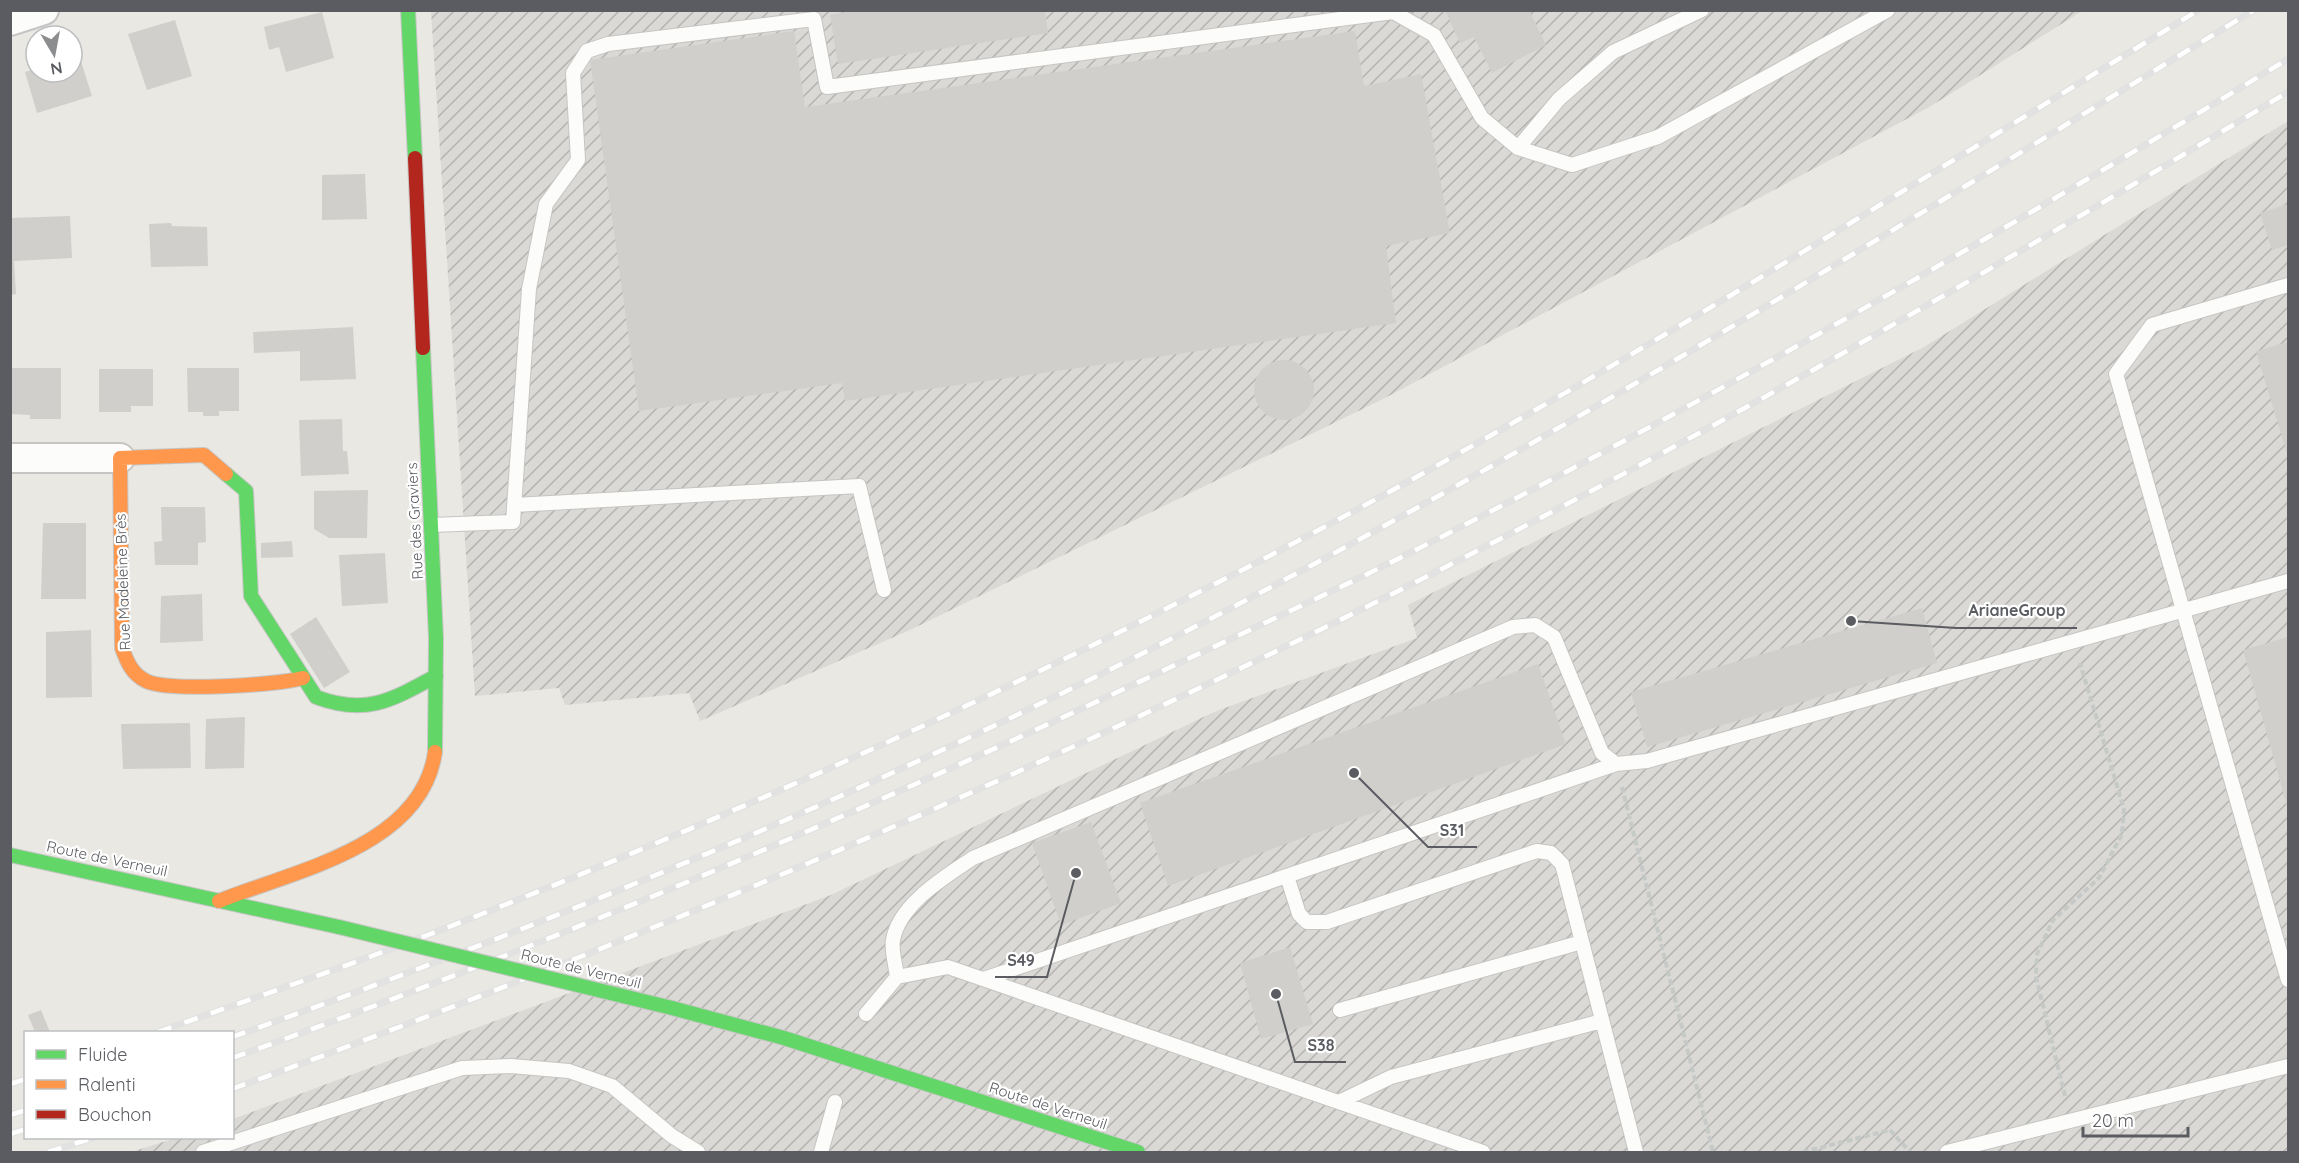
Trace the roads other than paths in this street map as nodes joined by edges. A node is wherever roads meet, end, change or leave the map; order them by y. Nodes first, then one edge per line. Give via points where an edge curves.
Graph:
1 (44, 10) edge
2 (408, 10) edge
3 (1702, 10) edge
4 (1888, 10) edge
5 (10, 21) edge
6 (1518, 148) junction
7 (2289, 285) edge
8 (10, 458) edge
9 (120, 458) junction
10 (514, 505) junction
11 (431, 525) junction
12 (2289, 581) edge
13 (884, 590) dead end
14 (2184, 609) junction
15 (436, 676) junction
16 (303, 678) junction
17 (1616, 764) junction
18 (10, 855) edge
19 (1287, 876) junction
20 (219, 901) junction
21 (1582, 942) junction
22 (897, 977) junction
23 (984, 979) junction
24 (2289, 980) edge
25 (1340, 1010) dead end
26 (866, 1014) dead end
27 (1602, 1021) junction
28 (2289, 1066) edge
29 (835, 1102) dead end
30 (1339, 1102) junction
31 (203, 1152) edge
32 (698, 1152) edge
33 (821, 1152) edge
34 (1136, 1152) edge
35 (1483, 1152) edge
36 (1636, 1152) edge
37 (1947, 1152) edge

1 - 5 street
2 - 11 street, Rue des Graviers
3 - 6 lane via 1613,52 1559,99
4 - 6 lane via 1658,137 1572,165
6 - 10 lane via 1482,118 1434,35 1393,12 827,87 814,19 608,44 587,51 573,73 578,160 546,204 529,289
7 - 14 lane via 2152,325 2116,374
8 - 9 street
9 - 16 street via 204,455 246,491 251,596
9 - 16 street, Rue Madeleine Brès via 122,648 128,667 142,681 160,686 279,684
10 - 11 lane via 513,522
10 - 13 lane via 860,486
11 - 15 street, Rue des Graviers
12 - 14 lane
14 - 17 lane via 1647,761
14 - 24 lane
15 - 16 street via 375,707 351,708 316,697
15 - 20 street, Rue des Graviers via 430,777 412,810 353,850
17 - 19 lane
17 - 22 lane via 1602,753 1554,637 1535,625 1513,627 973,858 927,889 901,920 892,941
18 - 20 street, Route de Verneuil
19 - 21 lane via 1299,914 1307,922 1327,922 1538,851 1551,853 1562,864
19 - 23 lane
20 - 34 street, Route de Verneuil, bridge via 339,927 784,1038
21 - 25 lane
21 - 27 lane
22 - 23 lane via 948,967
22 - 26 lane
23 - 30 lane
27 - 30 lane via 1390,1077
27 - 36 lane
28 - 37 lane
29 - 33 lane
30 - 35 lane
31 - 32 lane via 462,1068 511,1066 569,1071 612,1086 672,1136

